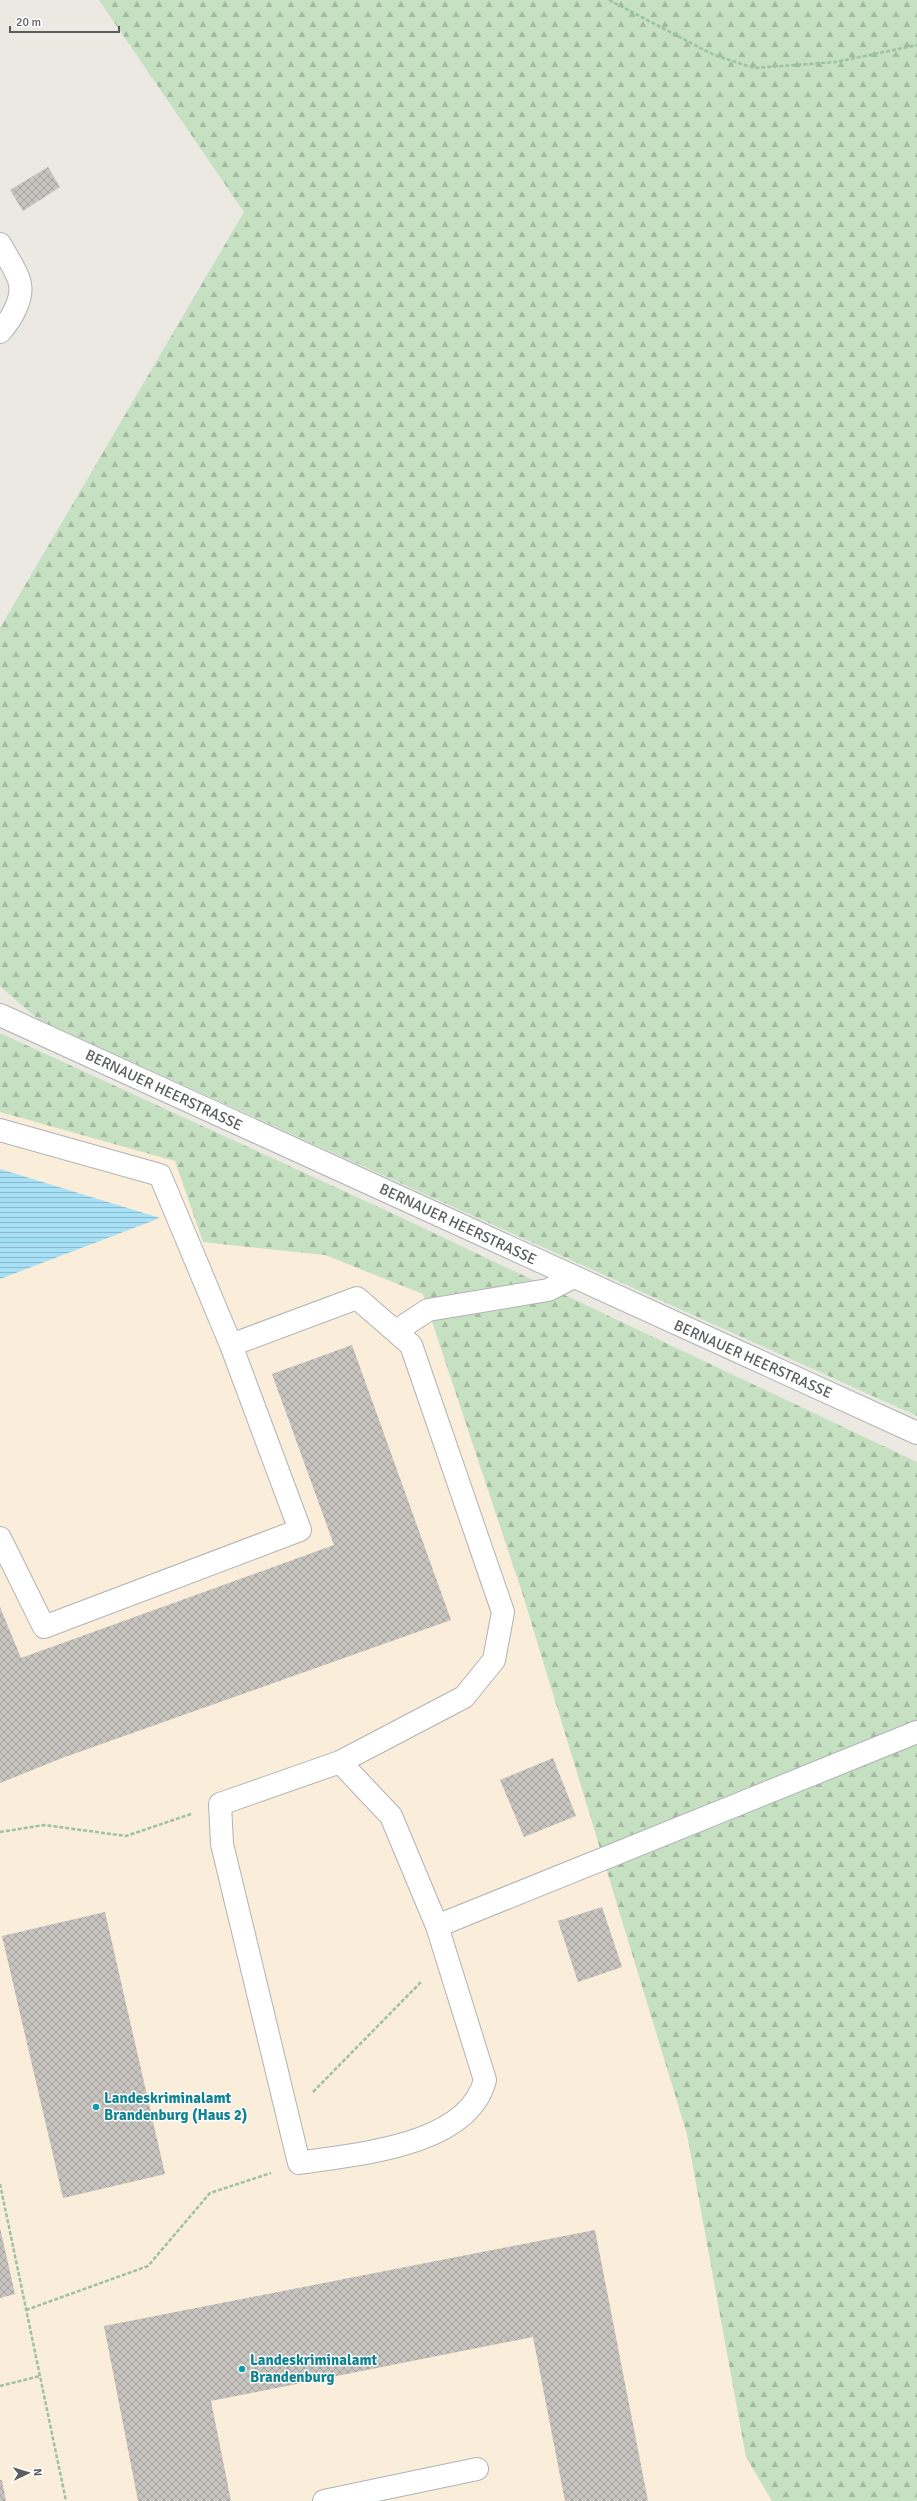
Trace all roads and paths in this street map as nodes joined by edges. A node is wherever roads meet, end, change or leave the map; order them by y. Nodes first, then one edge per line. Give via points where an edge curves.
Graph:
1 (609, 0) edge
2 (917, 45) edge
3 (0, 244) edge
4 (0, 332) edge
5 (0, 1015) edge
6 (0, 1130) edge
7 (574, 1277) junction
8 (396, 1331) junction
9 (231, 1345) junction
10 (917, 1433) edge
11 (0, 1538) edge
12 (917, 1732) edge
13 (340, 1762) junction
14 (220, 1804) junction
15 (0, 1832) edge
16 (437, 1926) junction
17 (446, 1957) junction
18 (288, 2118) junction
19 (299, 2164) junction
20 (0, 2184) edge
21 (26, 2310) junction
22 (40, 2376) junction
23 (0, 2386) edge
24 (477, 2469) dead end
25 (66, 2501) edge
26 (324, 2501) edge

1 - 2 path via 714,55 754,68 836,62
3 - 4 street via 20,282 13,314
5 - 7 street, BERNAUER HEERSTRASSE
6 - 9 street via 160,1175
7 - 8 street via 548,1290 428,1310
7 - 10 street, BERNAUER HEERSTRASSE
8 - 9 street via 357,1298
8 - 13 street via 411,1345 503,1612 494,1660 464,1697
9 - 11 street via 300,1530 44,1627
12 - 16 street
13 - 14 street
13 - 16 street via 391,1816
14 - 15 path via 126,1836 44,1825
14 - 18 street via 222,1844
16 - 17 street
17 - 18 path
17 - 19 street via 485,2080 482,2093 448,2126 407,2145
18 - 19 street
19 - 21 path via 210,2193 148,2266
20 - 21 path
21 - 22 path
22 - 23 path
22 - 25 path
24 - 26 street

